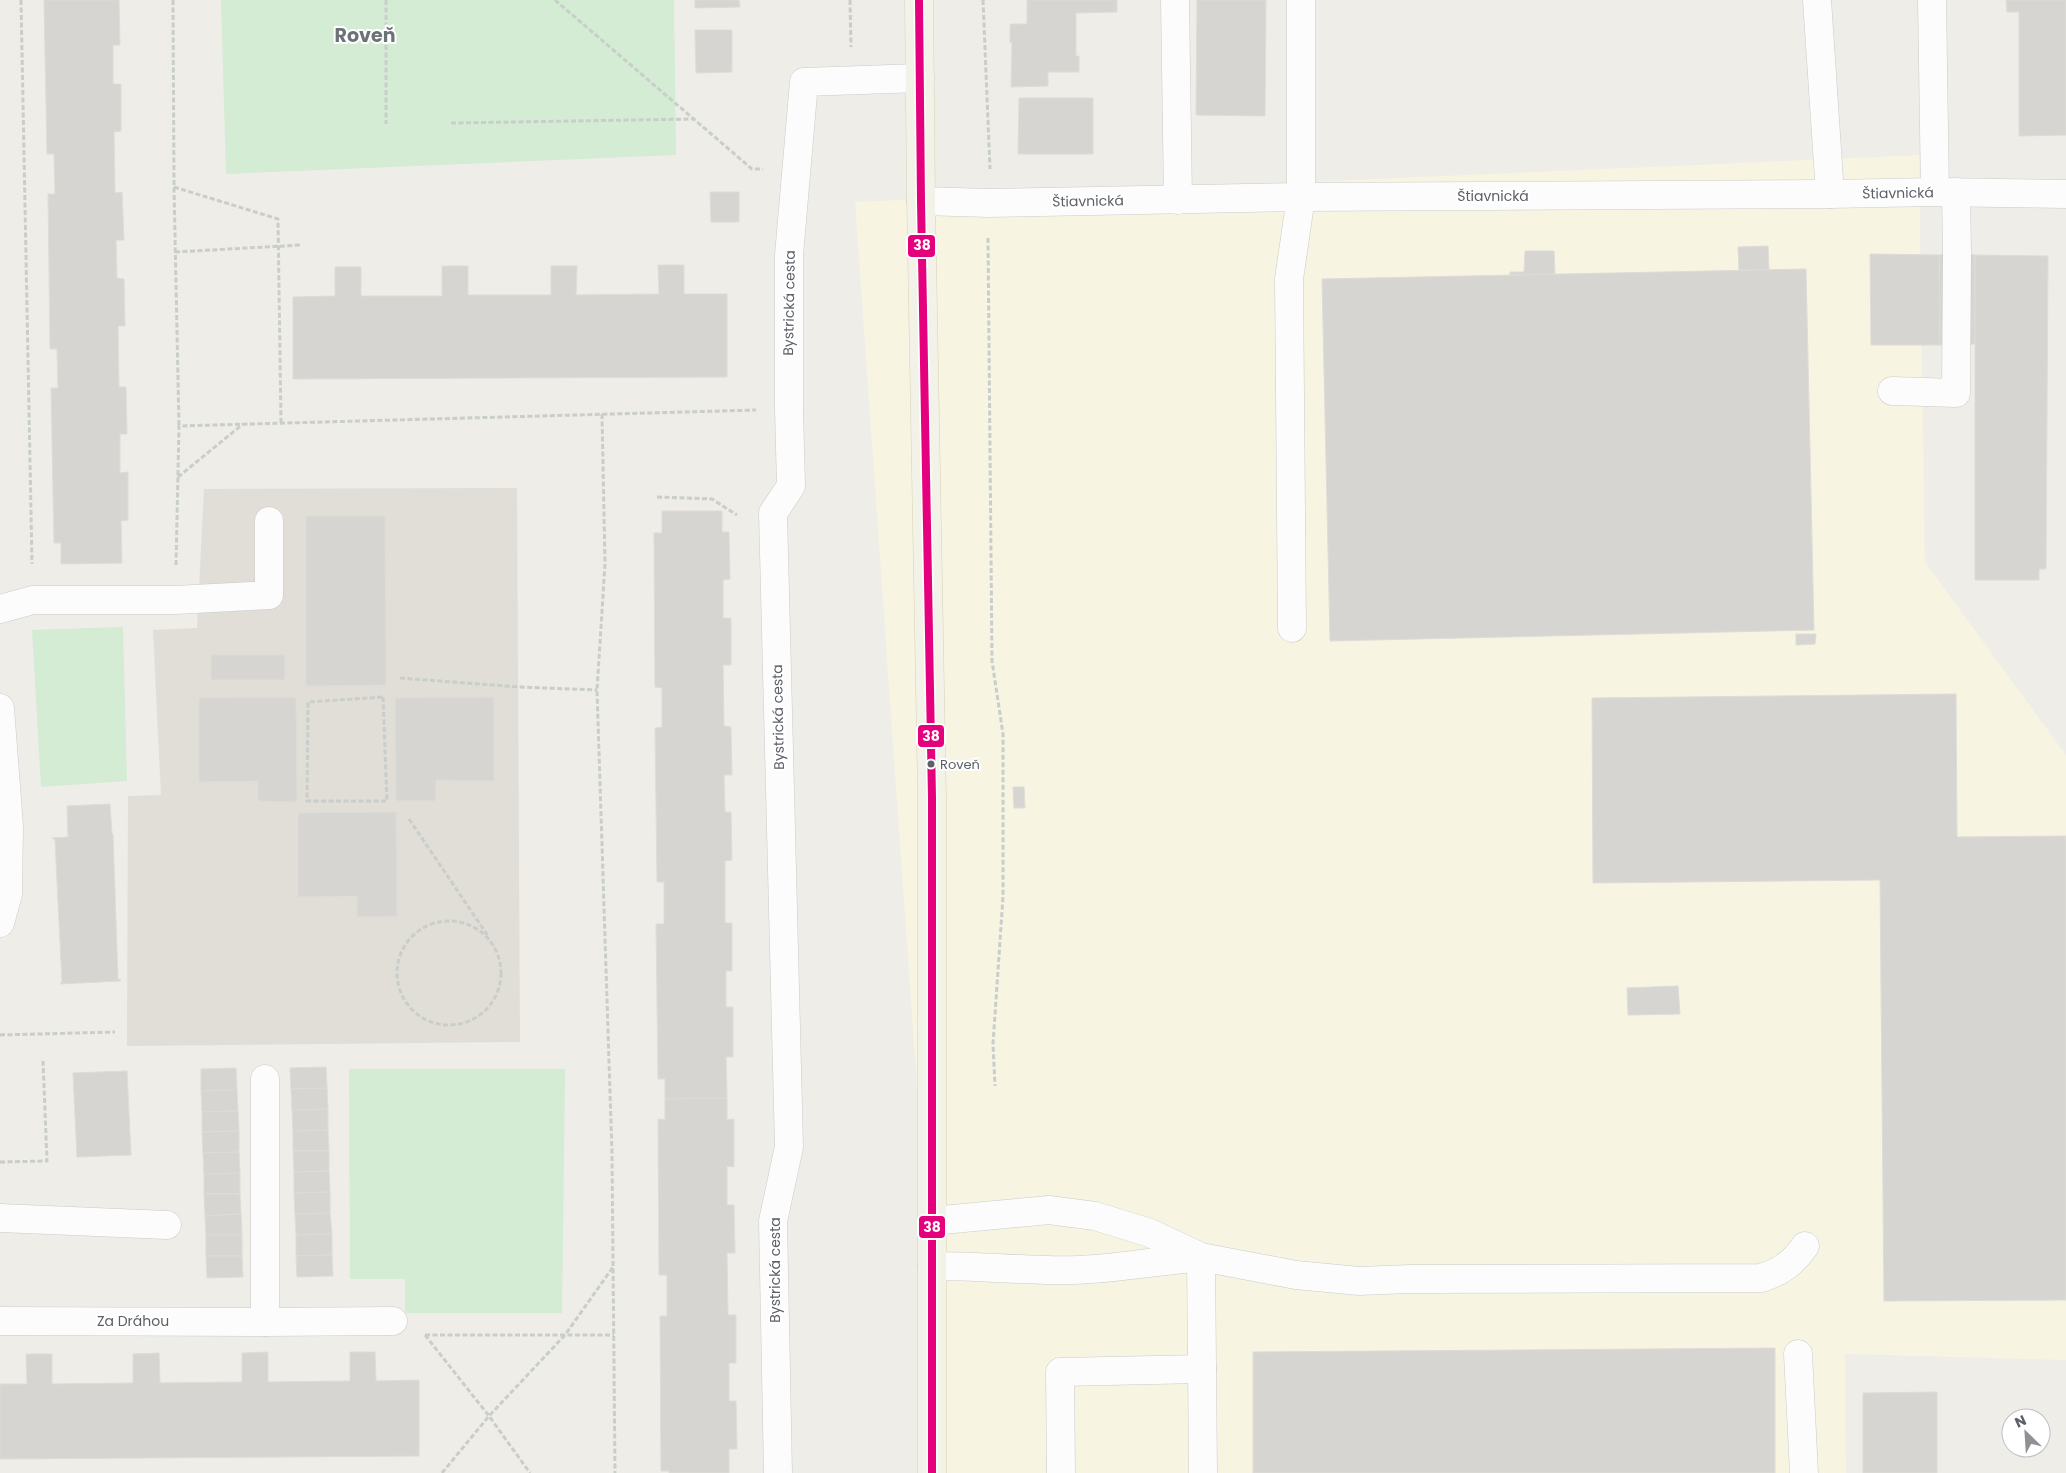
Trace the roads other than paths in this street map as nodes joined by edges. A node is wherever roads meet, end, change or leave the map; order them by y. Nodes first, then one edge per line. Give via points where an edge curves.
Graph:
1 (919, 0) edge
2 (1175, 0) edge
3 (1300, 0) edge
4 (1817, 0) edge
5 (1932, 0) edge
6 (920, 78) junction
7 (1945, 192) junction
8 (1830, 194) junction
9 (2066, 194) edge
10 (1301, 198) junction
11 (1178, 200) junction
12 (921, 201) junction
13 (1892, 391) dead end
14 (269, 521) dead end
15 (0, 609) edge
16 (1292, 628) dead end
17 (0, 708) edge
18 (0, 923) edge
19 (265, 1079) dead end
20 (0, 1218) edge
21 (932, 1221) junction
22 (168, 1225) dead end
23 (1805, 1246) dead end
24 (1200, 1257) junction
25 (932, 1266) junction
26 (0, 1321) edge
27 (265, 1322) junction
28 (393, 1322) dead end
29 (1798, 1354) dead end
30 (1202, 1369) junction
31 (778, 1473) edge
32 (932, 1473) edge
33 (1061, 1473) edge
34 (1203, 1473) edge
35 (1804, 1473) edge

1 - 6 main road
2 - 11 street
3 - 10 street
4 - 8 street
5 - 7 street
6 - 12 main road
6 - 31 street, Bystrická cesta via 804,82 789,255 791,486 773,513 789,1147 773,1221
7 - 8 street, Štiavnická
7 - 9 street, Štiavnická
7 - 13 street via 1958,254 1956,393
8 - 10 street, Štiavnická
10 - 11 street, Štiavnická
10 - 16 street via 1289,278
11 - 12 street, Štiavnická
12 - 21 main road via 932,798
14 - 15 street via 269,595 175,600 33,600
17 - 18 street via 9,826 8,894
19 - 27 street
20 - 22 street
21 - 24 street via 1049,1210 1095,1216 1150,1233
21 - 25 main road
23 - 24 street via 1793,1261 1774,1274 1761,1278 1359,1281 1296,1275
24 - 25 street via 1093,1269
24 - 30 street
25 - 32 main road
26 - 27 street, Za Dráhou
27 - 28 street, Za Dráhou
29 - 35 street
30 - 33 street via 1060,1372
30 - 34 street

